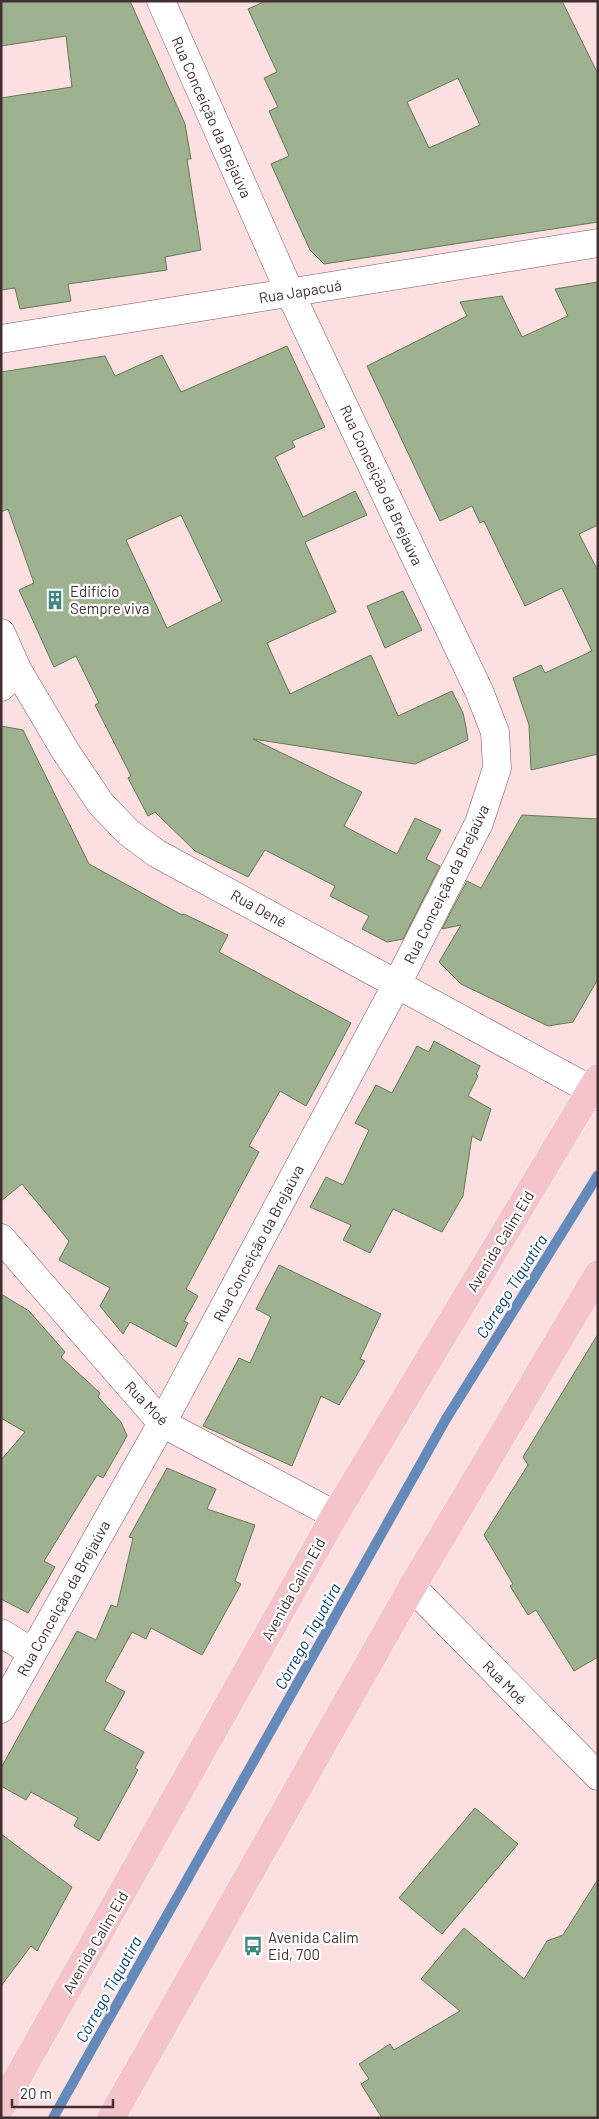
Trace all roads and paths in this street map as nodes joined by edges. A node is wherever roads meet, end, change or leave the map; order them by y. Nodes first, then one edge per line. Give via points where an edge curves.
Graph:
1 (161, 1) edge
2 (598, 243) edge
3 (290, 293) junction
4 (1, 339) edge
5 (1, 633) edge
6 (9, 679) edge
7 (397, 984) junction
8 (596, 1088) edge
9 (1, 1238) edge
10 (598, 1274) edge
11 (162, 1424) junction
12 (335, 1515) junction
13 (412, 1587) junction
14 (1, 1633) edge
15 (32, 1652) junction
16 (1, 1708) edge
17 (598, 1776) edge
18 (1, 2106) edge
19 (111, 2118) edge

1 - 3 street, Rua Conceição da Brejaúva
2 - 3 street, Rua Japacuá
3 - 4 street, Rua Japacuá
3 - 7 street, Rua Conceição da Brejaúva via 460,648 496,732 496,768 479,823
5 - 6 street, Rua Dené
6 - 7 street, Rua Dené via 66,752 101,804 128,832 156,853
7 - 8 street, Rua Dené
7 - 11 street, Rua Conceição da Brejaúva
8 - 12 main road, Avenida Calim Eid
9 - 11 street, Rua Moé
10 - 13 main road
11 - 12 street, Rua Moé
11 - 15 street, Rua Conceição da Brejaúva
12 - 18 main road, Avenida Calim Eid
13 - 17 street, Rua Moé
13 - 19 main road
14 - 15 street
15 - 16 street, Rua Conceição da Brejaúva

